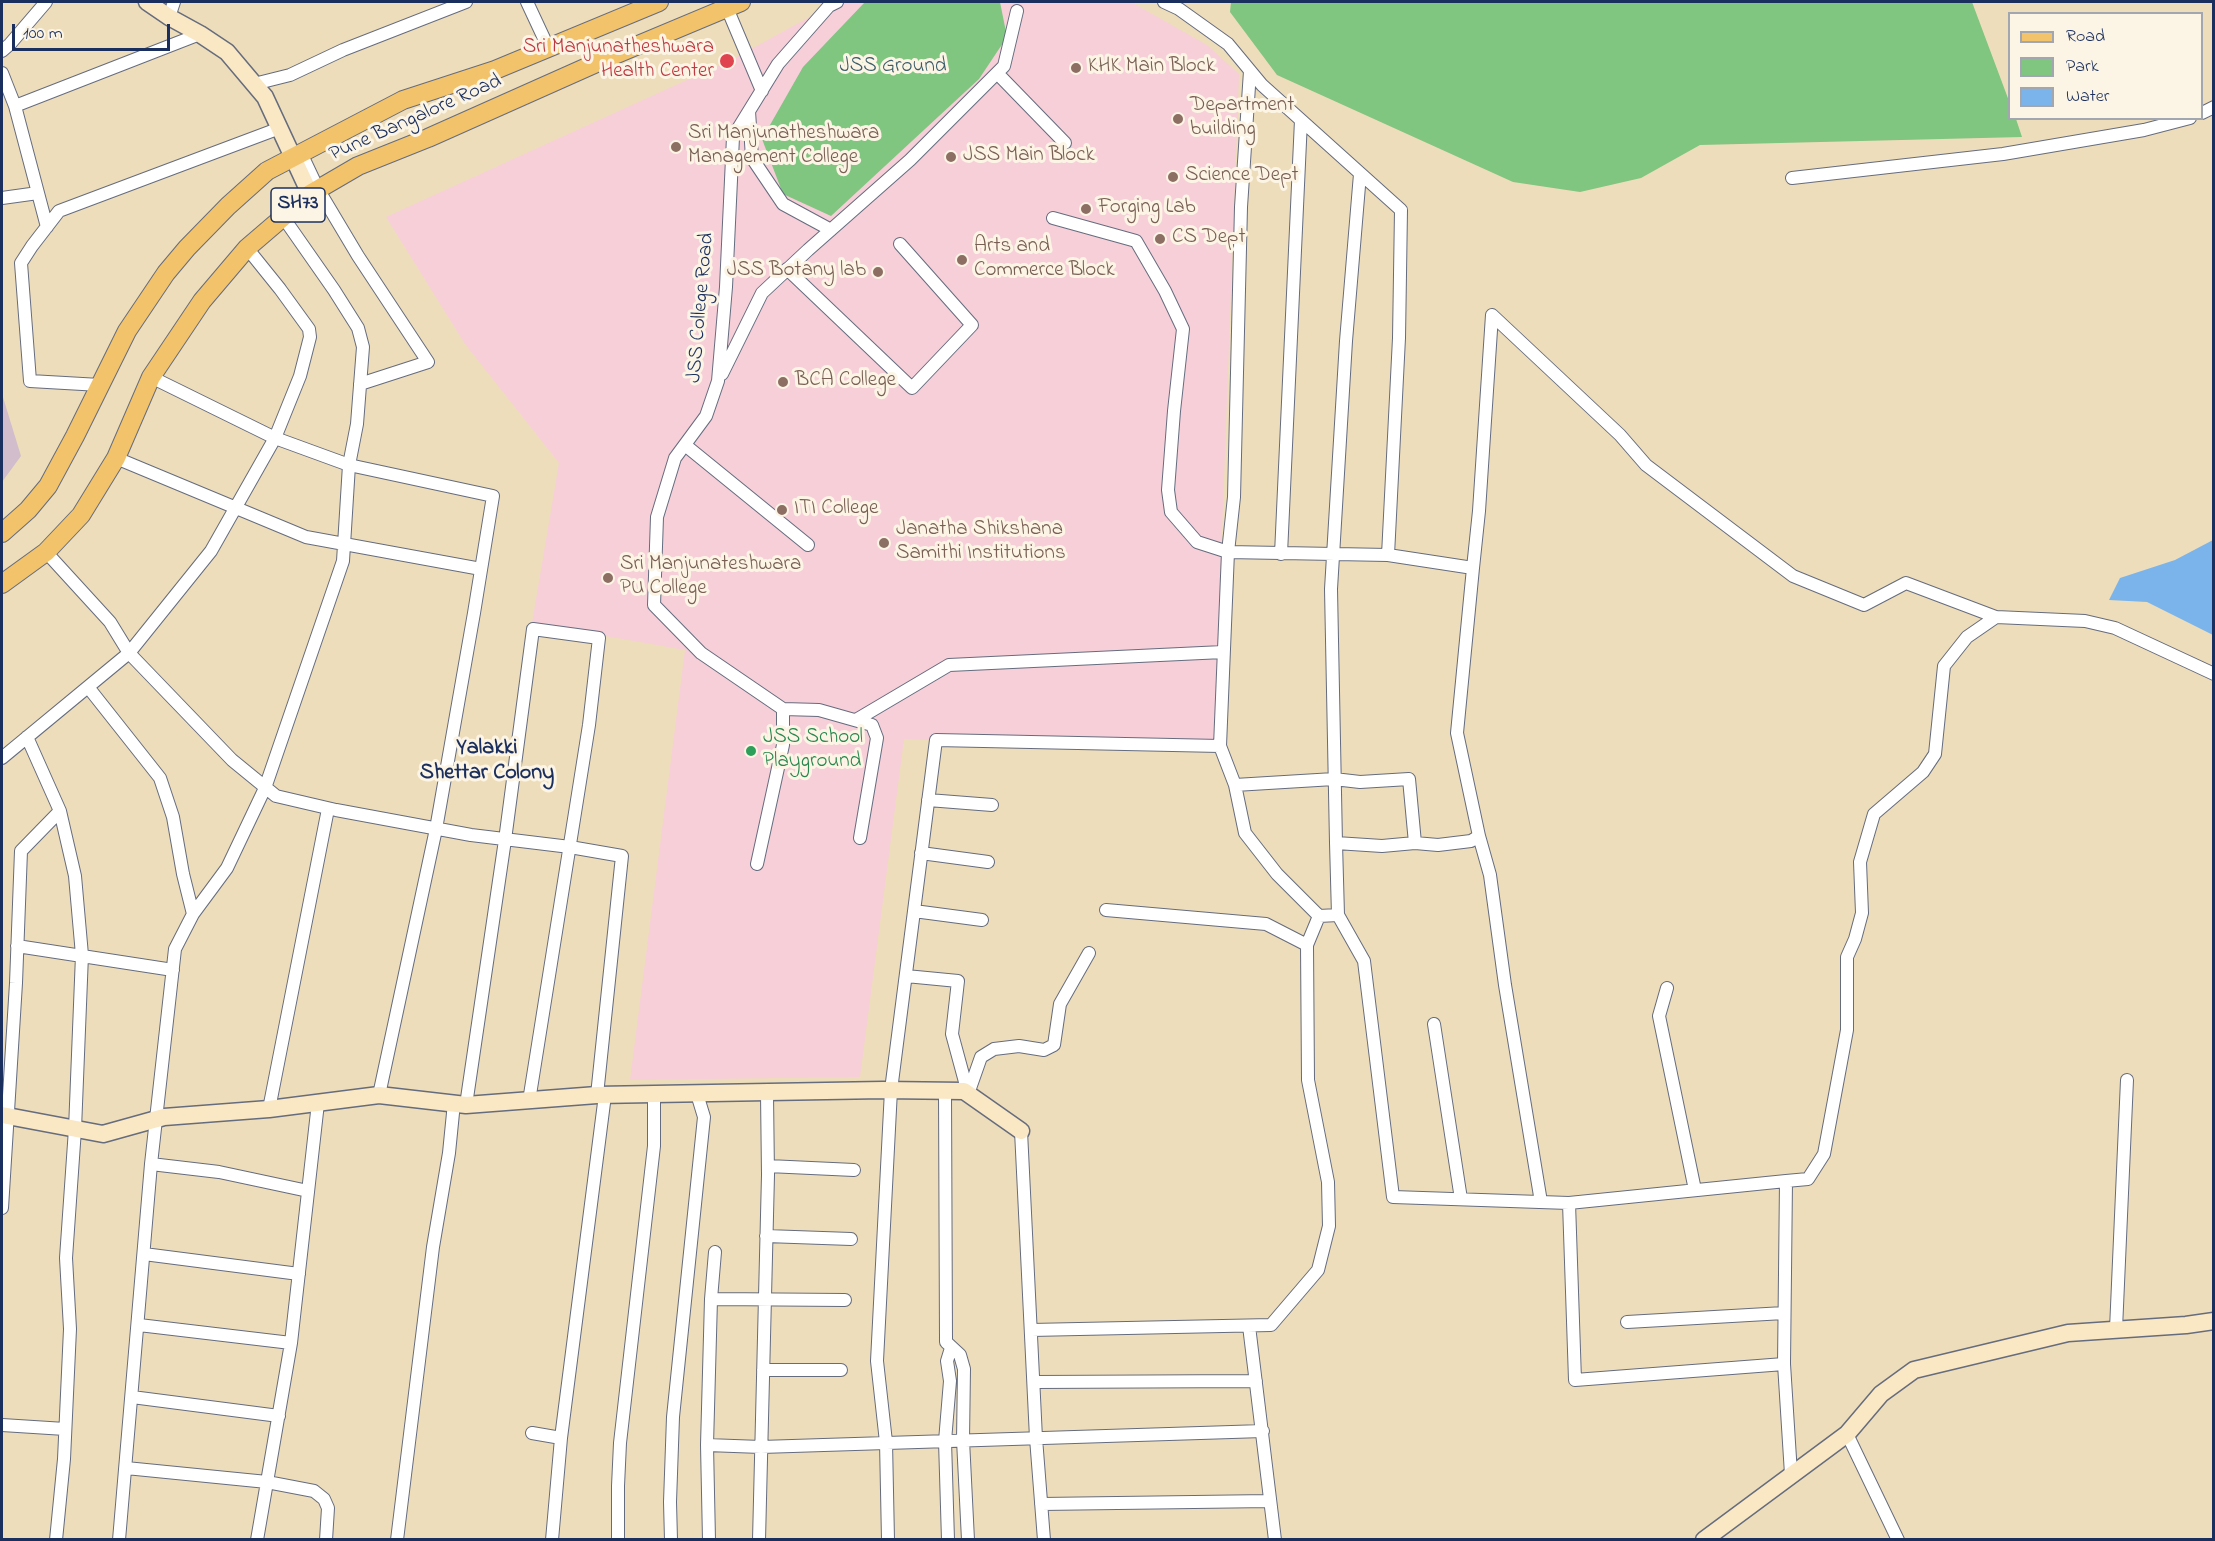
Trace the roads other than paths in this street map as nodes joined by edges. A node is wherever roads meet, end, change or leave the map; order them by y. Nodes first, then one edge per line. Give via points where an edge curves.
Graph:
1 (46, 2) edge
2 (147, 2) edge
3 (466, 2) edge
4 (527, 2) edge
5 (837, 2) edge
6 (1164, 2) edge
7 (652, 3) edge
8 (734, 5) edge
9 (171, 9) edge
10 (1017, 11) dead end
11 (200, 34) junction
12 (548, 47) junction
13 (2, 51) edge
14 (1250, 70) junction
15 (2, 73) edge
16 (997, 73) junction
17 (254, 84) junction
18 (762, 91) junction
19 (15, 106) junction
20 (749, 111) junction
21 (1301, 120) junction
22 (2182, 120) edge
23 (280, 128) junction
24 (1065, 143) dead end
25 (297, 155) junction
26 (1360, 174) junction
27 (1792, 178) dead end
28 (314, 191) junction
29 (38, 194) junction
30 (2, 198) edge
31 (283, 217) junction
32 (1053, 218) dead end
33 (46, 227) junction
34 (831, 230) junction
35 (900, 244) dead end
36 (247, 248) junction
37 (787, 269) junction
38 (151, 377) junction
39 (718, 381) junction
40 (360, 384) junction
41 (100, 385) junction
42 (275, 438) junction
43 (685, 445) junction
44 (116, 458) junction
45 (349, 465) junction
46 (236, 509) junction
47 (2, 533) edge
48 (344, 543) junction
49 (808, 544) dead end
50 (46, 552) junction
51 (1228, 552) junction
52 (1281, 554) junction
53 (1333, 555) junction
54 (1388, 555) junction
55 (1473, 568) junction
56 (481, 569) junction
57 (2, 584) edge
58 (1995, 617) junction
59 (1223, 652) junction
60 (129, 653) junction
61 (2214, 674) edge
62 (88, 687) junction
63 (783, 709) junction
64 (856, 720) junction
65 (27, 737) junction
66 (1220, 746) junction
67 (2, 758) edge
68 (1334, 779) junction
69 (1234, 785) junction
70 (265, 788) junction
71 (928, 800) junction
72 (992, 805) dead end
73 (328, 809) junction
74 (60, 811) junction
75 (436, 828) junction
76 (1479, 836) junction
77 (860, 838) dead end
78 (505, 840) junction
79 (1336, 843) junction
80 (1415, 843) junction
81 (570, 847) junction
82 (921, 853) junction
83 (988, 862) dead end
84 (757, 864) dead end
85 (1106, 910) dead end
86 (914, 911) junction
87 (193, 914) junction
88 (1338, 915) junction
89 (1319, 916) junction
90 (982, 920) dead end
91 (1306, 945) junction
92 (17, 946) junction
93 (1089, 953) dead end
94 (82, 955) junction
95 (173, 970) junction
96 (906, 976) junction
97 (1667, 988) dead end
98 (1434, 1024) dead end
99 (2127, 1080) dead end
100 (891, 1090) junction
101 (945, 1091) junction
102 (697, 1094) junction
103 (766, 1094) junction
104 (968, 1094) junction
105 (379, 1095) junction
106 (601, 1095) junction
107 (654, 1095) junction
108 (529, 1101) junction
109 (318, 1103) junction
110 (460, 1104) junction
111 (269, 1109) junction
112 (4, 1114) edge
113 (156, 1119) junction
114 (75, 1128) junction
115 (1022, 1131) joint
116 (151, 1164) junction
117 (768, 1166) junction
118 (854, 1170) dead end
119 (1786, 1181) junction
120 (1695, 1190) junction
121 (308, 1191) junction
122 (1461, 1199) junction
123 (1540, 1202) junction
124 (1569, 1203) junction
125 (2, 1208) edge
126 (766, 1236) junction
127 (851, 1239) dead end
128 (715, 1251) dead end
129 (144, 1254) junction
130 (299, 1274) junction
131 (711, 1299) junction
132 (765, 1300) junction
133 (845, 1300) dead end
134 (1784, 1313) junction
135 (2214, 1321) edge
136 (1627, 1322) dead end
137 (139, 1325) junction
138 (1249, 1326) junction
139 (2116, 1329) junction
140 (1031, 1330) junction
141 (291, 1343) junction
142 (951, 1348) junction
143 (1784, 1365) junction
144 (763, 1370) junction
145 (841, 1370) dead end
146 (1256, 1381) junction
147 (1034, 1382) junction
148 (132, 1396) junction
149 (279, 1416) junction
150 (2, 1425) edge
151 (65, 1429) junction
152 (1263, 1431) junction
153 (532, 1433) dead end
154 (1847, 1434) junction
155 (561, 1438) junction
156 (1036, 1438) junction
157 (963, 1440) junction
158 (945, 1441) junction
159 (886, 1443) junction
160 (707, 1445) junction
161 (761, 1447) junction
162 (126, 1468) junction
163 (1791, 1474) junction
164 (267, 1482) junction
165 (1270, 1501) junction
166 (1041, 1504) junction
167 (56, 1539) edge
168 (122, 1539) edge
169 (257, 1539) edge
170 (326, 1539) edge
171 (397, 1539) edge
172 (552, 1539) edge
173 (618, 1539) edge
174 (671, 1539) edge
175 (708, 1539) edge
176 (759, 1539) edge
177 (888, 1539) edge
178 (948, 1539) edge
179 (968, 1539) edge
180 (1044, 1539) edge
181 (1275, 1539) edge
182 (1704, 1539) edge
183 (1898, 1539) edge

1 - 13 street
2 - 9 street
3 - 17 street via 290,75
4 - 12 street
5 - 18 street, JSS College Road via 829,6 778,64
6 - 14 street via 1228,44
7 - 12 main road, Pune Bangalore Road / SH73
8 - 18 street
8 - 28 main road, Pune Bangalore Road / SH73 via 358,166
9 - 11 street
10 - 16 street via 1004,66
11 - 17 street via 227,52
11 - 19 street
12 - 25 main road, Pune Bangalore Road / SH73 via 403,100
14 - 21 street
14 - 51 street via 1241,207 1234,497
15 - 19 street
16 - 24 street
16 - 34 street
17 - 23 street
18 - 20 street, JSS College Road
19 - 29 street
20 - 34 street via 752,158 783,204
20 - 39 street, JSS College Road via 733,137
21 - 26 street
21 - 52 street
22 - 27 street via 2003,154
23 - 25 street
23 - 33 street via 59,211
25 - 28 street
25 - 41 main road, Pune Bangalore Road / SH73 via 267,171 187,248 127,332
26 - 53 street
26 - 54 street via 1401,210
28 - 31 main road, Pune Bangalore Road / SH73
28 - 40 street via 428,362
29 - 30 street
29 - 33 street
31 - 36 main road, Pune Bangalore Road / SH73
31 - 40 street via 358,328 363,347
32 - 51 street via 1136,241 1166,291 1183,329 1168,490 1171,512 1197,542
33 - 41 street via 21,263 30,381
34 - 37 street
35 - 37 street via 972,325 912,388
36 - 38 main road, Pune Bangalore Road / SH73 via 202,301
36 - 42 street via 309,329 300,376
37 - 39 street via 762,293
38 - 42 street
38 - 44 main road, Pune Bangalore Road / SH73
39 - 43 street, JSS College Road via 706,416
40 - 45 street
41 - 47 main road, Pune Bangalore Road / SH73 via 48,486
42 - 45 street
42 - 46 street
43 - 49 street
43 - 63 street, JSS College Road via 675,458 657,517 654,604 701,652
44 - 46 street
44 - 50 main road, Pune Bangalore Road / SH73 via 81,515
45 - 48 street
45 - 56 street via 493,496
46 - 48 street via 306,537
46 - 60 street via 212,551
48 - 56 street
48 - 70 street via 343,561
50 - 57 main road, Pune Bangalore Road / SH73
50 - 60 street via 110,622
51 - 52 street
51 - 59 street
52 - 53 street
53 - 54 street
53 - 68 street
54 - 55 street
55 - 58 street via 1492,315 1620,435 1646,465 1793,576 1864,605 1906,583
55 - 76 street via 1457,733
56 - 75 street
58 - 61 street via 2085,621 2115,628
58 - 119 street via 1967,637 1944,666 1935,754 1923,772 1874,814 1860,862 1862,913 1847,957 1847,1030 1824,1154 1808,1179
59 - 64 street via 949,665
59 - 66 street
60 - 62 street
60 - 70 street via 232,760
62 - 65 street
62 - 87 street via 160,778 173,817
63 - 64 street via 819,710
63 - 84 street via 783,746
64 - 77 street via 872,725 877,738
65 - 67 street
65 - 74 street
66 - 69 street
66 - 71 street via 936,740
68 - 69 street
68 - 79 street
68 - 80 street via 1409,779
69 - 89 street via 1245,833
70 - 73 street via 276,795
70 - 87 street via 227,868
71 - 72 street
71 - 82 street
73 - 75 street
73 - 111 street
74 - 92 street via 21,851
74 - 94 street via 75,876
75 - 78 street
75 - 105 street
76 - 80 street via 1471,841 1438,845
76 - 123 street via 1490,875
78 - 81 street
78 - 81 street via 533,629 599,638
78 - 110 street
79 - 80 street
79 - 88 street
81 - 106 street via 622,856
81 - 108 street
82 - 83 street
82 - 86 street
85 - 91 street via 1266,924
86 - 90 street
86 - 96 street
87 - 95 street via 175,949
88 - 89 street
88 - 122 street via 1364,961 1393,1197
89 - 91 street
91 - 138 street via 1308,1080 1328,1182 1329,1226 1318,1270 1271,1325
92 - 94 street
92 - 112 street
93 - 104 street via 1060,1004 1054,1045 1044,1050 1019,1046 994,1049 981,1057
94 - 95 street
94 - 114 street
95 - 113 street
96 - 100 street
96 - 104 street via 958,981 952,1034
97 - 120 street via 1659,1016
98 - 122 street
99 - 139 street
100 - 101 street
100 - 103 street
100 - 159 street via 877,1361
101 - 104 street
101 - 142 street via 946,1342
102 - 103 street
102 - 107 street
102 - 174 street via 704,1117 673,1417
103 - 117 street
104 - 115 street
105 - 109 street
105 - 110 street
106 - 107 street
106 - 108 street
106 - 155 street
107 - 173 street via 654,1146 620,1443
108 - 110 street
109 - 111 street
109 - 121 street
110 - 171 street via 433,1247
111 - 113 street
112 - 114 street
112 - 125 street
113 - 114 street via 103,1134
113 - 116 street
114 - 151 street via 66,1258 70,1329
115 - 140 street
116 - 121 street via 219,1172
116 - 129 street
117 - 118 street
117 - 126 street
119 - 120 street
119 - 134 street
120 - 124 street
121 - 130 street
122 - 123 street
123 - 124 street
124 - 143 street via 1575,1380
126 - 127 street
126 - 132 street
128 - 131 street
129 - 130 street
129 - 137 street
130 - 141 street
131 - 132 street
131 - 160 street
132 - 133 street
132 - 144 street
134 - 136 street
134 - 143 street
135 - 139 street
137 - 141 street
137 - 148 street
138 - 140 street
138 - 146 street
139 - 154 street via 2068,1333 1914,1370 1881,1394
140 - 147 street
141 - 149 street
142 - 157 street via 960,1355 964,1369
142 - 158 street via 947,1361 950,1381
143 - 163 street
144 - 145 street
144 - 161 street
146 - 147 street
146 - 152 street
147 - 156 street
148 - 149 street
148 - 162 street
149 - 164 street
150 - 151 street
151 - 167 street
152 - 156 street
152 - 165 street
153 - 155 street
154 - 163 street
154 - 183 street
155 - 172 street
156 - 157 street
156 - 166 street
157 - 158 street
157 - 179 street
158 - 159 street
158 - 178 street
159 - 161 street
159 - 177 street
160 - 161 street
160 - 175 street
161 - 176 street
162 - 164 street
162 - 168 street
163 - 182 street
164 - 169 street
164 - 170 street via 314,1491 324,1499 328,1508
165 - 166 street
165 - 181 street
166 - 180 street

